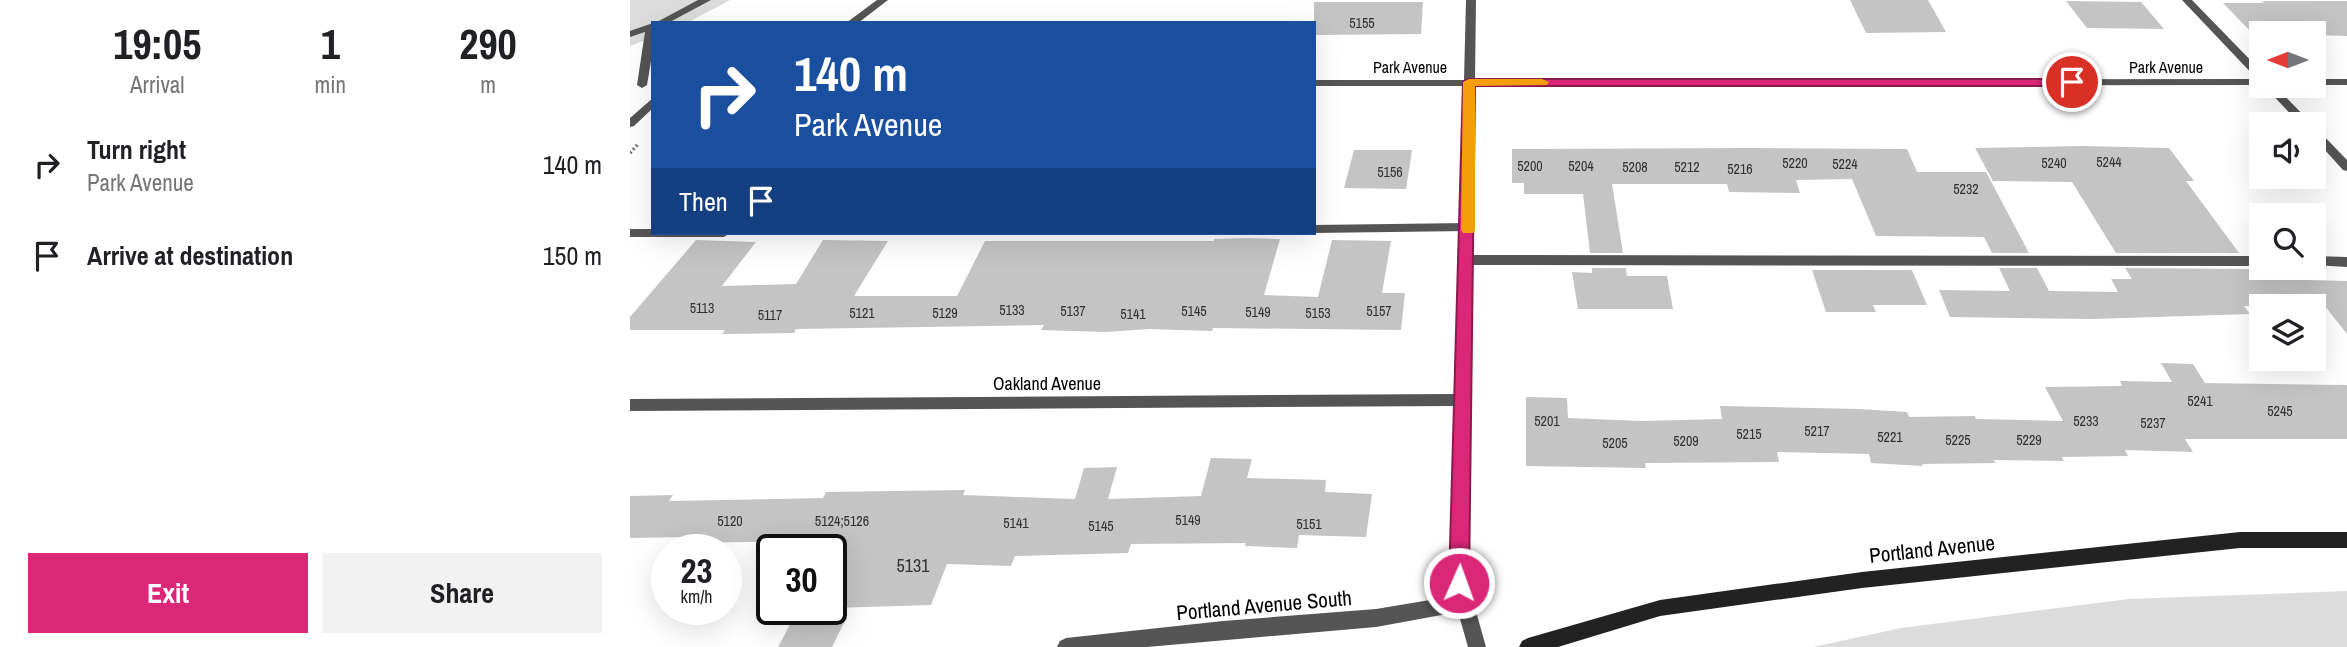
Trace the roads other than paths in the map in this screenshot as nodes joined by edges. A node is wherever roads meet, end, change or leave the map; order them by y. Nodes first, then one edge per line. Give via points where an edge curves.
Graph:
1 (706, 0) edge
2 (883, 0) edge
3 (1471, 0) edge
4 (2187, 0) edge
5 (662, 21) edge
6 (854, 21) edge
7 (651, 26) edge
8 (630, 34) edge
9 (651, 54) edge
10 (2249, 67) edge
11 (2249, 80) edge
12 (1469, 82) junction
13 (2326, 82) edge
14 (2347, 82) edge
15 (1316, 83) edge
16 (630, 84) edge
17 (648, 84) edge
18 (2281, 98) edge
19 (651, 104) edge
20 (2294, 112) edge
21 (630, 124) edge
22 (2326, 145) edge
23 (2347, 167) edge
24 (1468, 227) junction
25 (1316, 229) edge
26 (630, 233) edge
27 (651, 233) edge
28 (1467, 260) junction
29 (2249, 261) edge
30 (2326, 261) edge
31 (2347, 261) edge
32 (1464, 400) junction
33 (630, 405) edge
34 (2347, 540) edge
35 (1464, 603) junction
36 (1066, 647) edge
37 (1477, 647) edge
38 (1528, 647) edge

1 - 5 street
2 - 6 street
3 - 12 street
4 - 10 street
7 - 8 street
9 - 17 street
11 - 12 street, Park Avenue
12 - 15 street, Park Avenue
12 - 24 street
13 - 14 street
16 - 17 street
18 - 20 street
19 - 21 street
22 - 23 street
24 - 25 street
24 - 28 street
26 - 27 street
28 - 29 street
28 - 32 street
30 - 31 street
32 - 33 street, Oakland Avenue
32 - 35 street via 1459,583
34 - 38 street, Portland Avenue via 2240,540 1862,580 1660,608
35 - 36 street, Portland Avenue South via 1376,618
35 - 37 street

